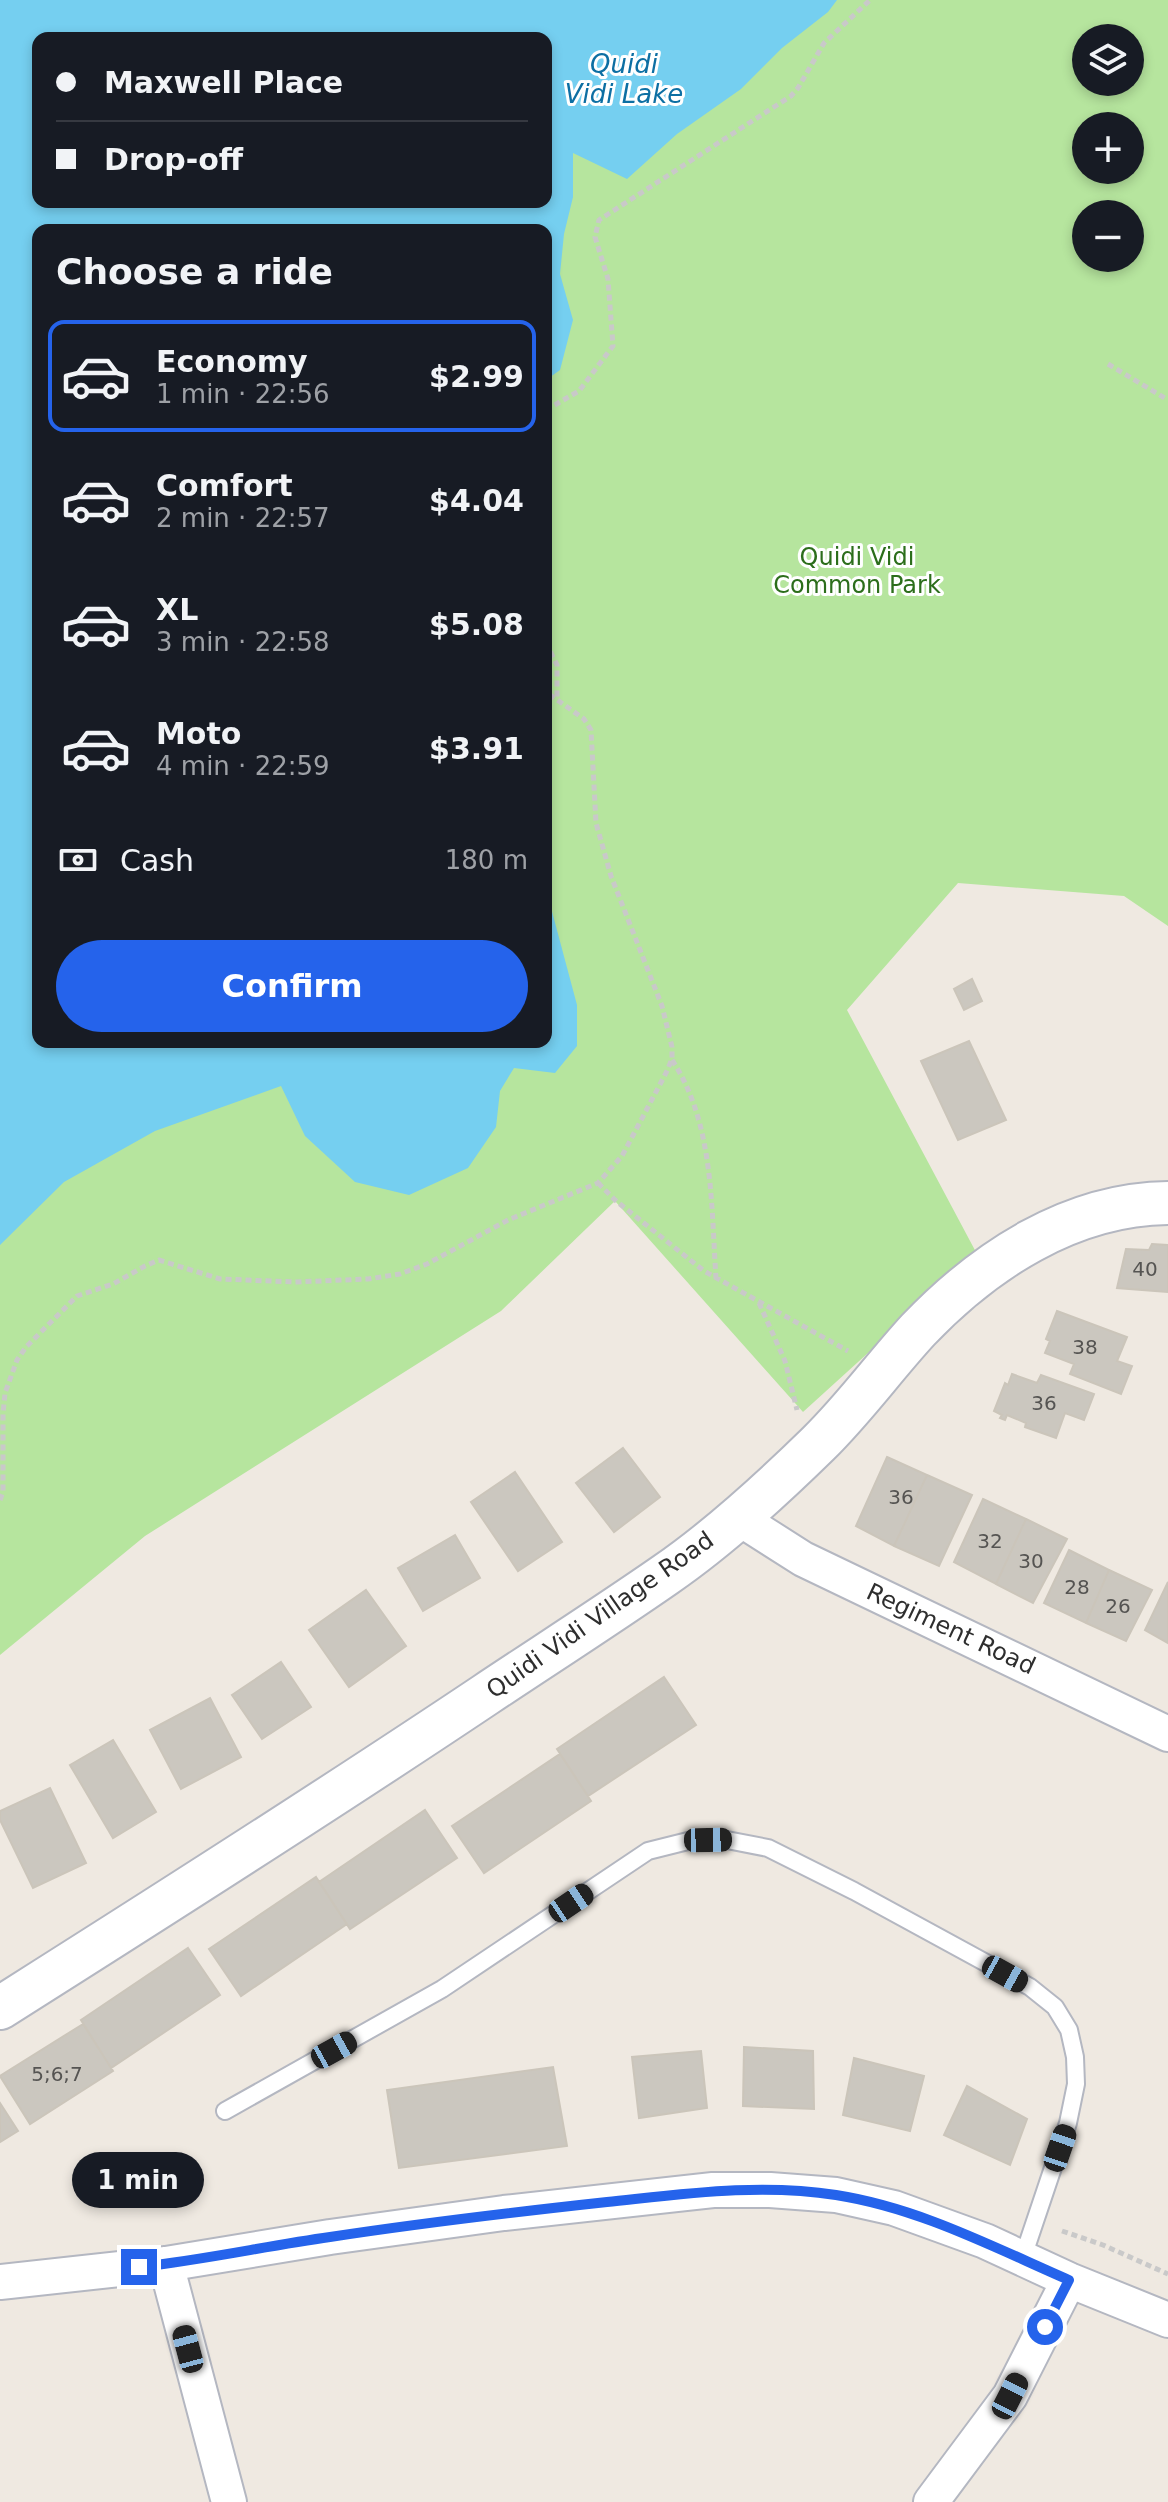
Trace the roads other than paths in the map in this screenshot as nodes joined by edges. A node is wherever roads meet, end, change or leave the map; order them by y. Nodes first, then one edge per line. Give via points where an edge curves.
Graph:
1 (1168, 1203) edge
2 (737, 1517) junction
3 (1168, 1734) edge
4 (0, 2008) edge
5 (225, 2111) dead end
6 (1022, 2260) junction
7 (166, 2264) junction
8 (1069, 2280) junction
9 (0, 2282) edge
10 (1168, 2320) edge
11 (229, 2502) edge
12 (931, 2502) edge

1 - 2 street, Quidi Vidi Village Road via 1105,1210 1008,1254 920,1328 820,1443
2 - 3 street, Regiment Road via 803,1559
2 - 4 street, Quidi Vidi Village Road via 668,1573 448,1720
5 - 6 lane via 442,1989 648,1851 688,1841 727,1840 768,1848 854,1891 1030,1987 1055,2007 1069,2030 1076,2084
6 - 7 street via 894,2208 836,2195 713,2190 330,2237
6 - 8 street
7 - 9 street
7 - 11 street
8 - 10 street
8 - 12 street via 1010,2396

